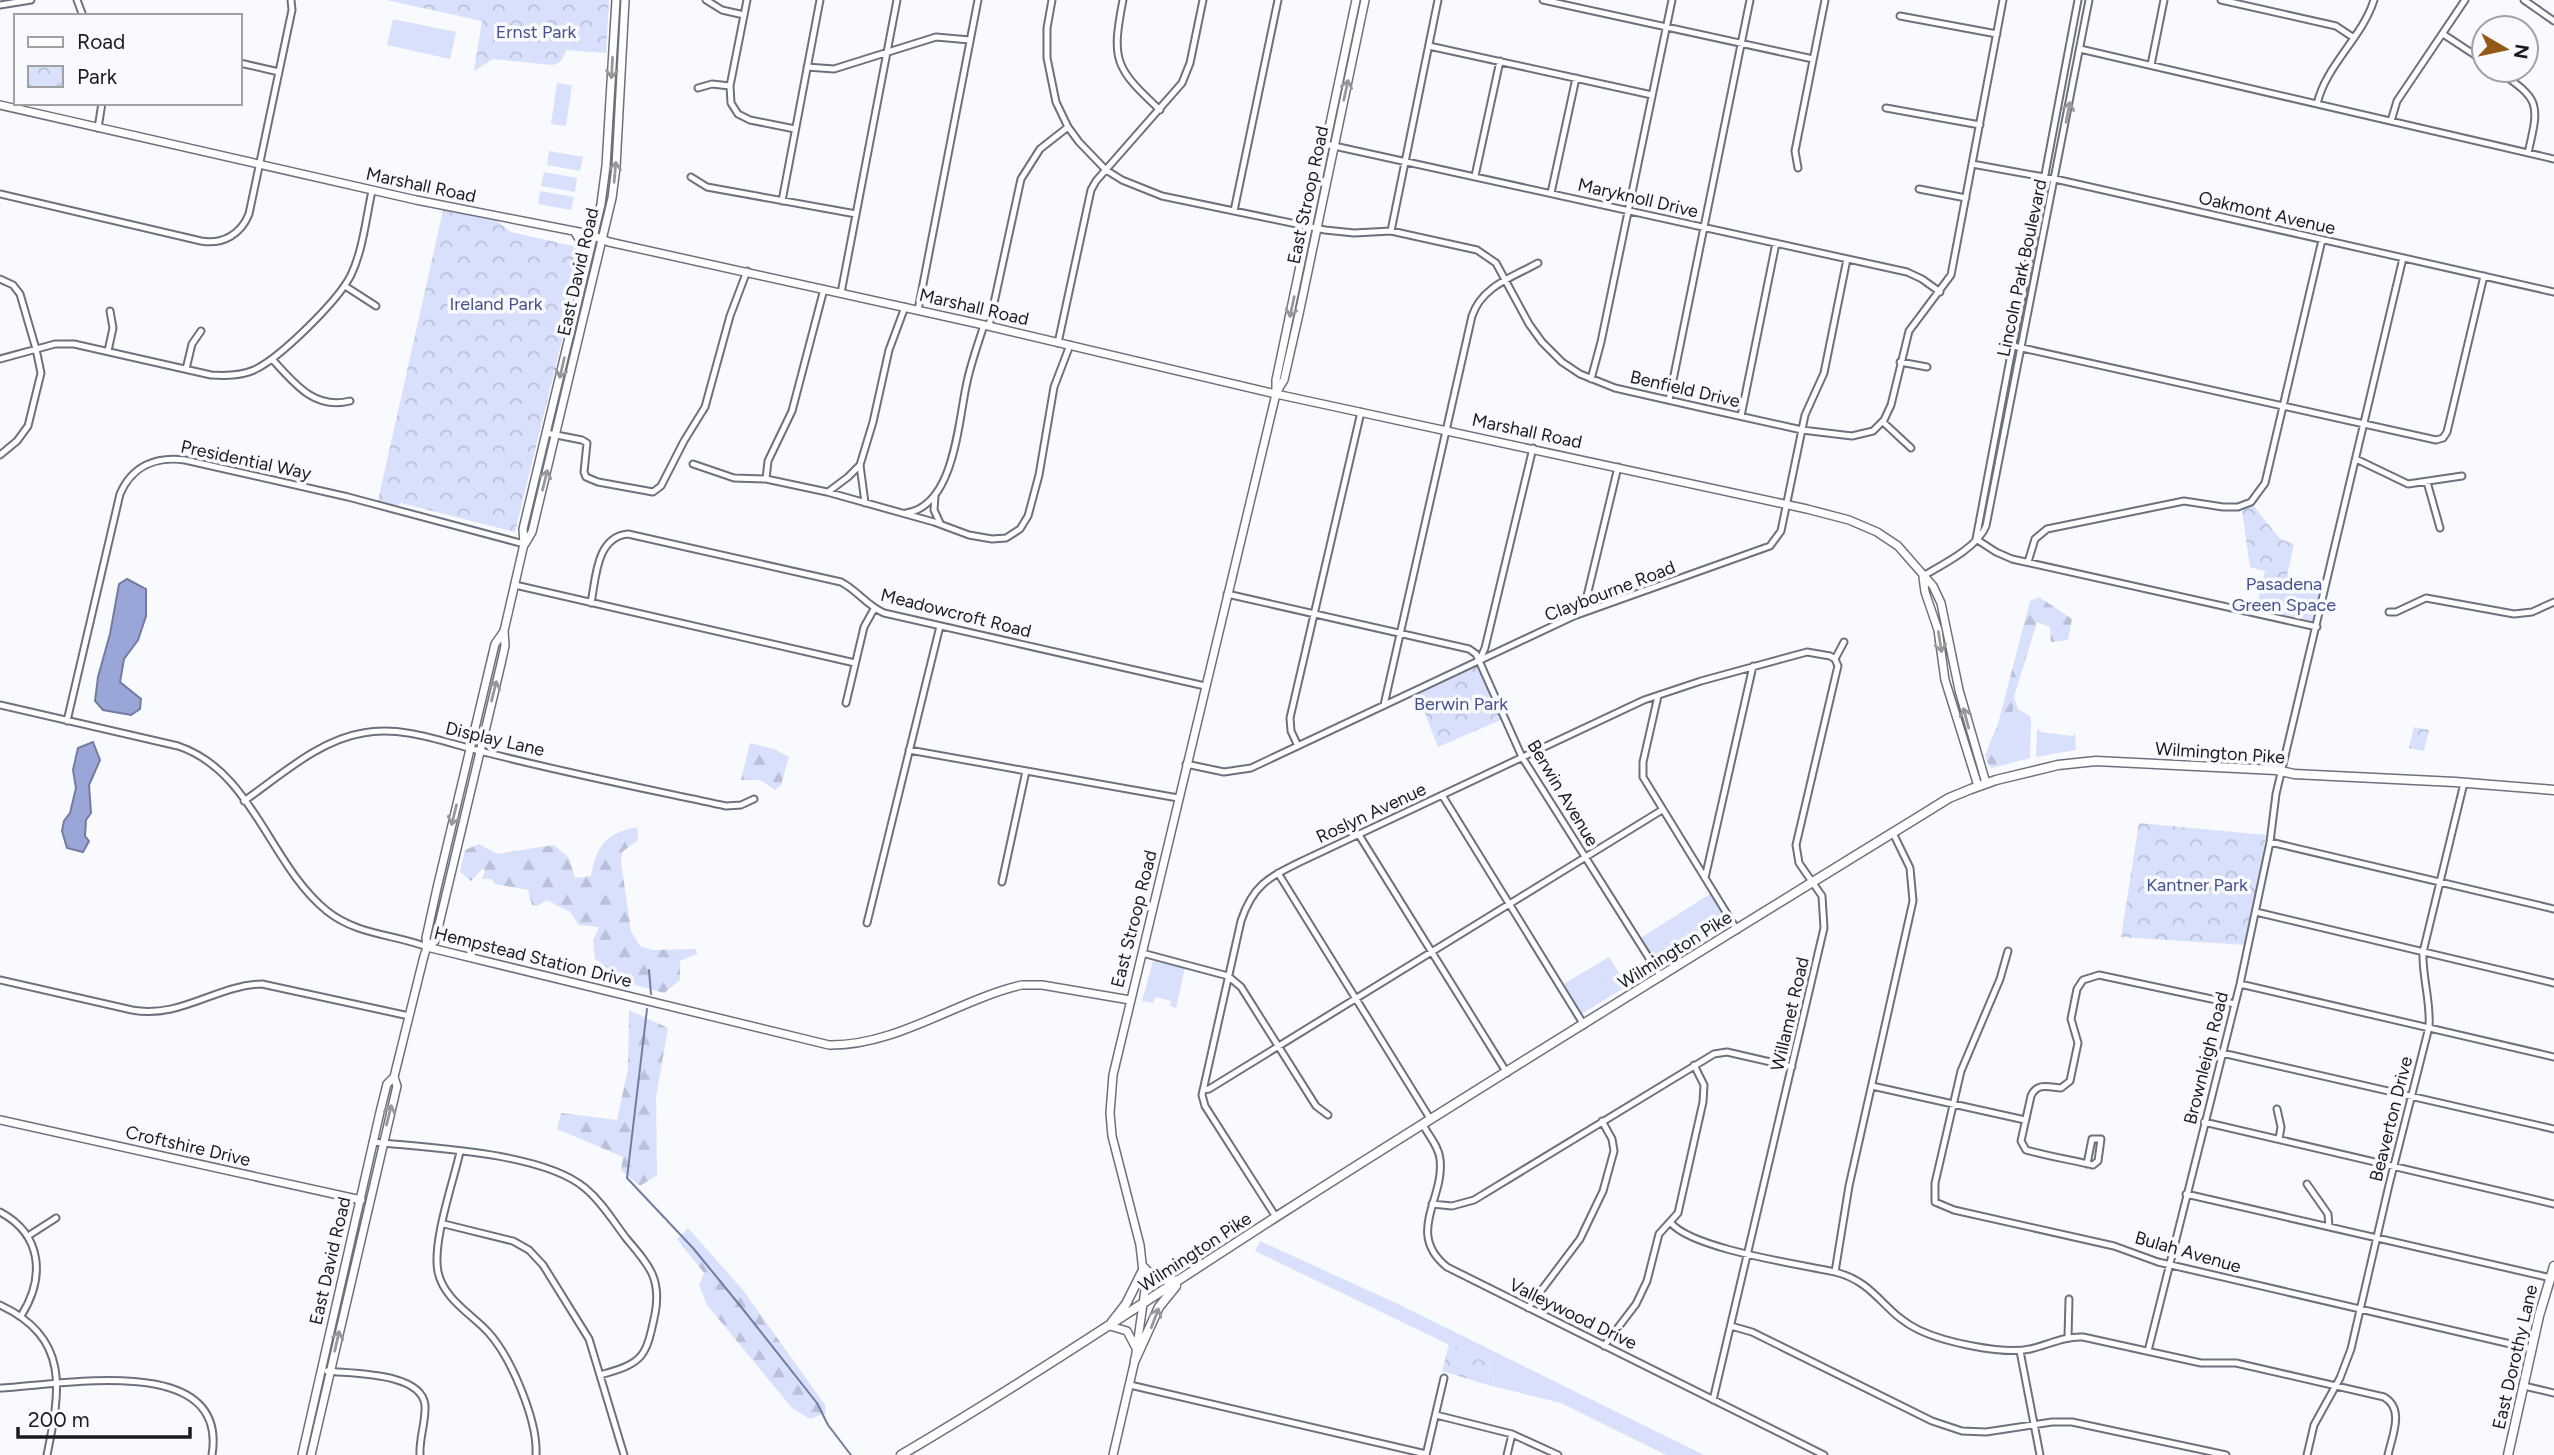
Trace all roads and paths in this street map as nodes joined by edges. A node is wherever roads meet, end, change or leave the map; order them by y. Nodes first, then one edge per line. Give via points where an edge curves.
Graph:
1 (31, 0) edge
2 (291, 0) edge
3 (706, 0) edge
4 (747, 0) edge
5 (820, 0) edge
6 (897, 0) edge
7 (978, 0) edge
8 (1052, 0) edge
9 (1124, 0) edge
10 (1203, 0) edge
11 (1278, 0) edge
12 (1356, 0) edge
13 (1365, 0) edge
14 (1438, 0) edge
15 (1543, 0) edge
16 (1672, 0) edge
17 (1750, 0) edge
18 (1825, 0) edge
19 (2003, 0) edge
20 (2078, 0) edge
21 (2089, 0) edge
22 (2164, 0) edge
23 (2221, 0) edge
24 (2374, 0) edge
25 (2465, 0) edge
26 (2524, 0) edge
27 (616, 1) edge
28 (625, 2) edge
29 (0, 5) edge
30 (744, 15) junction
31 (1900, 16) dead end
32 (2554, 20) edge
33 (1666, 27) junction
34 (1997, 34) junction
35 (2443, 34) junction
36 (2354, 38) junction
37 (970, 40) junction
38 (1741, 43) junction
39 (1429, 46) junction
40 (2070, 47) junction
41 (2080, 49) junction
42 (888, 51) junction
43 (2470, 52) edge
44 (1813, 59) junction
45 (1500, 61) junction
46 (242, 63) edge
47 (2151, 65) junction
48 (807, 66) junction
49 (279, 72) junction
50 (1576, 78) junction
51 (2517, 84) edge
52 (730, 86) junction
53 (698, 88) dead end
54 (1653, 95) junction
55 (2317, 104) junction
56 (0, 105) edge
57 (102, 105) edge
58 (1886, 108) dead end
59 (1160, 110) junction
60 (2391, 121) junction
61 (1980, 125) junction
62 (1068, 127) junction
63 (97, 128) junction
64 (795, 129) junction
65 (1325, 144) junction
66 (1335, 145) junction
67 (2528, 153) junction
68 (2554, 159) edge
69 (1405, 161) junction
70 (1972, 164) junction
71 (260, 165) junction
72 (1798, 168) dead end
73 (1106, 170) junction
74 (1475, 176) junction
75 (691, 177) dead end
76 (2045, 177) junction
77 (2055, 179) junction
78 (1919, 189) dead end
79 (372, 191) junction
80 (1551, 193) junction
81 (0, 194) edge
82 (1966, 198) junction
83 (782, 201) junction
84 (1234, 211) junction
85 (1628, 211) junction
86 (856, 214) junction
87 (1313, 227) junction
88 (1704, 227) junction
89 (574, 231) junction
90 (1391, 231) junction
91 (594, 236) junction
92 (603, 240) junction
93 (2322, 240) junction
94 (1776, 243) junction
95 (2403, 258) junction
96 (1847, 259) junction
97 (588, 261) junction
98 (1538, 263) dead end
99 (747, 271) junction
100 (2484, 276) junction
101 (0, 279) edge
102 (1506, 281) junction
103 (345, 286) junction
104 (824, 289) junction
105 (1940, 292) junction
106 (2554, 292) edge
107 (841, 293) junction
108 (376, 306) dead end
109 (905, 307) junction
110 (110, 310) dead end
111 (918, 310) junction
112 (987, 326) junction
113 (201, 331) dead end
114 (1058, 342) junction
115 (1070, 345) junction
116 (2016, 346) junction
117 (36, 349) junction
118 (108, 351) junction
119 (0, 359) edge
120 (272, 359) junction
121 (1900, 362) junction
122 (1927, 367) dead end
123 (186, 369) junction
124 (1591, 379) junction
125 (1276, 394) junction
126 (1669, 400) junction
127 (350, 401) dead end
128 (2283, 406) junction
129 (1361, 412) junction
130 (1741, 416) junction
131 (1883, 422) junction
132 (2364, 424) junction
133 (1447, 429) junction
134 (1802, 430) junction
135 (546, 433) junction
136 (556, 436) junction
137 (1532, 448) junction
138 (1911, 448) dead end
139 (0, 455) edge
140 (2356, 459) junction
141 (693, 464) dead end
142 (860, 465) junction
143 (1618, 467) junction
144 (2462, 476) dead end
145 (765, 479) junction
146 (2427, 482) junction
147 (827, 492) junction
148 (935, 497) junction
149 (865, 503) junction
150 (1787, 505) junction
151 (900, 512) junction
152 (943, 525) junction
153 (2440, 528) dead end
154 (1976, 539) junction
155 (524, 544) junction
156 (2028, 562) junction
157 (1923, 576) junction
158 (515, 585) junction
159 (1227, 594) junction
160 (2554, 602) edge
161 (591, 603) junction
162 (874, 608) junction
163 (1587, 611) junction
164 (2389, 612) dead end
165 (1315, 614) junction
166 (940, 626) junction
167 (2317, 627) junction
168 (504, 631) junction
169 (1400, 634) junction
170 (1843, 642) dead end
171 (1835, 659) junction
172 (1480, 660) junction
173 (855, 663) junction
174 (1754, 666) junction
175 (1205, 686) junction
176 (1658, 696) junction
177 (846, 703) dead end
178 (0, 705) edge
179 (1384, 705) junction
180 (67, 721) junction
181 (1298, 746) junction
182 (470, 749) junction
183 (479, 751) junction
184 (909, 751) junction
185 (1522, 757) junction
186 (1186, 764) junction
187 (1026, 771) junction
188 (2282, 771) junction
189 (2463, 783) junction
190 (1982, 785) junction
191 (2554, 790) edge
192 (1442, 796) junction
193 (754, 799) dead end
194 (1178, 799) junction
195 (244, 801) junction
196 (1661, 810) junction
197 (1893, 833) junction
198 (1359, 835) junction
199 (2270, 842) junction
200 (1585, 857) junction
201 (1278, 873) junction
202 (1705, 879) junction
203 (1002, 882) dead end
204 (2439, 882) junction
205 (1812, 883) junction
206 (1508, 904) junction
207 (2554, 909) edge
208 (2256, 912) junction
209 (867, 923) dead end
210 (1737, 930) junction
211 (427, 947) junction
212 (1432, 951) junction
213 (2008, 951) dead end
214 (2423, 952) junction
215 (1142, 953) junction
216 (1228, 976) junction
217 (1661, 977) junction
218 (0, 980) edge
219 (2554, 983) edge
220 (2240, 984) junction
221 (1356, 999) junction
222 (1130, 1000) junction
223 (2235, 1004) junction
224 (409, 1016) junction
225 (1584, 1025) junction
226 (2429, 1027) junction
227 (1279, 1046) junction
228 (2222, 1053) junction
229 (2554, 1057) edge
230 (1693, 1065) junction
231 (1792, 1067) junction
232 (1507, 1073) junction
233 (394, 1077) junction
234 (1872, 1086) junction
235 (1203, 1090) junction
236 (2411, 1096) junction
237 (1953, 1105) junction
238 (2277, 1109) dead end
239 (1328, 1115) dead end
240 (0, 1120) edge
241 (2025, 1120) junction
242 (1602, 1121) junction
243 (2204, 1122) junction
244 (1427, 1123) junction
245 (2554, 1129) edge
246 (2279, 1139) junction
247 (373, 1142) junction
248 (382, 1143) junction
249 (460, 1152) junction
250 (2087, 1164) junction
251 (2394, 1167) junction
252 (2307, 1184) dead end
253 (2186, 1194) junction
254 (360, 1200) junction
255 (369, 1202) junction
256 (1432, 1204) junction
257 (2554, 1204) edge
258 (0, 1212) edge
259 (1276, 1217) junction
260 (56, 1218) dead end
261 (1671, 1223) junction
262 (444, 1224) junction
263 (2329, 1227) junction
264 (28, 1237) junction
265 (2377, 1238) junction
266 (1748, 1254) junction
267 (2168, 1264) junction
268 (2554, 1266) edge
269 (1144, 1268) junction
270 (1835, 1272) junction
271 (2552, 1278) edge
272 (1181, 1280) junction
273 (2068, 1299) dead end
274 (0, 1305) edge
275 (1143, 1305) junction
276 (1528, 1308) junction
277 (2360, 1310) junction
278 (21, 1316) junction
279 (1110, 1326) junction
280 (1731, 1326) junction
281 (2068, 1337) junction
282 (1604, 1346) junction
283 (1136, 1348) junction
284 (2532, 1349) junction
285 (2020, 1351) junction
286 (2148, 1351) junction
287 (1135, 1360) junction
288 (321, 1370) junction
289 (330, 1372) junction
290 (600, 1375) junction
291 (1444, 1378) dead end
292 (58, 1384) junction
293 (1130, 1385) junction
294 (2336, 1385) junction
295 (2524, 1386) junction
296 (0, 1388) edge
297 (2554, 1393) edge
298 (1713, 1400) junction
299 (1436, 1415) junction
300 (2033, 1425) junction
301 (1512, 1434) junction
302 (47, 1455) edge
303 (212, 1455) edge
304 (302, 1455) edge
305 (311, 1455) edge
306 (420, 1455) edge
307 (536, 1455) edge
308 (624, 1455) edge
309 (901, 1455) edge
310 (1112, 1455) edge
311 (1426, 1455) edge
312 (1507, 1455) edge
313 (1558, 1455) edge
314 (1824, 1455) edge
315 (2040, 1455) edge
316 (2226, 1455) edge
317 (2307, 1455) edge
318 (2388, 1455) edge
319 (2508, 1455) edge

1 - 29 street
2 - 49 street
3 - 30 street
4 - 30 street
5 - 48 street
6 - 42 street
7 - 37 street
8 - 62 street, Benfield Drive via 1048,65 1056,102
9 - 59 street via 1117,34 1118,60 1132,83
10 - 59 street via 1187,73
11 - 84 street
12 - 65 street, East Stroop Road
66 -> 13 street, East Stroop Road
14 - 39 street
15 - 33 street
16 - 33 street
17 - 38 street
18 - 44 street
19 - 34 street
20 - 40 street, Lincoln Park Boulevard
21 - 41 street, Lincoln Park Boulevard
22 - 47 street
23 - 36 street via 2336,26
24 - 36 street
25 - 35 street
26 - 32 street
27 - 28 street
27 -> 91 street, East David Road via 606,166
92 -> 28 street, East David Road via 614,183
30 - 52 street
31 - 34 street
33 - 38 street
33 - 54 street
34 - 61 street
35 - 43 street
35 - 60 street via 2398,101
36 - 55 street via 2322,86
37 - 42 street via 936,37
37 - 111 street
38 - 44 street
38 - 88 street
39 - 45 street
39 - 69 street
40 - 41 street
40 - 76 street, Lincoln Park Boulevard
41 - 47 street
77 -> 41 street, Lincoln Park Boulevard
42 - 48 street via 834,68
42 - 86 street
44 - 72 street via 1795,151
45 - 50 street
45 - 74 street
46 - 49 street
47 - 55 street
48 - 64 street
49 - 71 street
50 - 54 street
50 - 80 street
51 - 67 street via 2532,99 2536,119
52 - 53 street via 712,83
52 - 64 street via 737,114
54 - 85 street
55 - 60 street
56 - 63 street, Marshall Road
57 - 63 street
58 - 61 street
59 - 73 street
60 - 67 street
61 - 70 street
62 - 73 street, Benfield Drive
62 - 112 street via 1041,149 1021,179
63 - 71 street, Marshall Road
64 - 83 street
65 - 66 street, Maryknoll Drive
65 - 87 street, East Stroop Road
66 - 69 street, Maryknoll Drive
66 - 87 street, East Stroop Road
67 - 68 street
69 - 74 street, Maryknoll Drive
69 - 90 street
70 - 76 street, Oakmont Avenue
70 - 82 street
71 - 79 street, Marshall Road
71 - 81 street via 243,225 232,236 215,242
73 - 84 street, Benfield Drive via 1150,192
73 - 114 street via 1088,199
74 - 80 street, Maryknoll Drive
75 - 83 street via 707,187
76 - 77 street, Oakmont Avenue
76 - 116 street, Lincoln Park Boulevard
77 - 93 street, Oakmont Avenue
77 - 116 street, Lincoln Park Boulevard
78 - 82 street
79 - 89 street, Marshall Road
79 - 103 street via 356,262
80 - 85 street, Maryknoll Drive
82 - 105 street via 1954,266
83 - 86 street
84 - 87 street, Benfield Drive
85 - 88 street, Maryknoll Drive
85 - 124 street
86 - 107 street
87 - 90 street, Benfield Drive via 1340,233
87 - 125 street, East Stroop Road
88 - 94 street, Maryknoll Drive
88 - 126 street
89 - 91 street, Marshall Road
89 - 97 street
90 - 102 street, Benfield Drive via 1477,250 1496,263
91 - 92 street, Marshall Road
91 - 97 street, East David Road
92 - 99 street, Marshall Road
92 - 136 street, East David Road
93 - 95 street, Oakmont Avenue
93 - 128 street
94 - 96 street, Maryknoll Drive
94 - 130 street
95 - 100 street, Oakmont Avenue
95 - 132 street, Brownleigh Road
96 - 105 street, Maryknoll Drive via 1907,272
96 - 134 street, Claybourne Road via 1824,373
97 -> 135 street, East David Road
98 - 102 street
99 - 104 street, Marshall Road
99 - 136 street via 705,407 661,486 653,492 586,477 587,443
100 - 106 street, Oakmont Avenue
100 - 132 street via 2443,438
101 - 117 street via 20,294
102 - 124 street, Benfield Drive via 1547,348
102 - 133 street via 1476,305
103 - 108 street
103 - 120 street
104 - 107 street, Marshall Road
104 - 145 street via 792,411 768,461
105 - 121 street via 1913,323
107 - 109 street, Marshall Road
109 - 111 street, Marshall Road
109 - 142 street via 889,350
110 - 118 street via 113,328
111 - 112 street, Marshall Road
112 - 114 street, Marshall Road
112 - 148 street via 968,378 952,457
113 - 123 street via 191,344
114 - 115 street, Marshall Road
115 - 125 street, Marshall Road
115 - 152 street via 1054,387 1034,495 1020,529 992,540
116 - 128 street
116 - 154 street, Lincoln Park Boulevard via 1989,514
117 - 118 street via 66,343
117 - 119 street
117 - 139 street via 41,373 31,417 17,441
118 - 123 street
120 - 123 street via 232,376
120 - 127 street via 314,399
121 - 122 street
121 - 131 street
124 - 126 street, Benfield Drive
125 - 129 street, Marshall Road
125 - 159 street, East Stroop Road
126 - 130 street, Benfield Drive
128 - 132 street
128 - 156 street via 2265,483 2251,502 2230,508 2184,500 2047,529 2035,539
129 - 133 street, Marshall Road
129 - 165 street
130 - 134 street, Benfield Drive
131 - 134 street, Benfield Drive via 1856,436
131 - 138 street
132 - 140 street, Brownleigh Road
133 - 137 street, Marshall Road
133 - 169 street
134 - 150 street, Claybourne Road
135 - 136 street
135 - 155 street, East David Road via 523,529
155 -> 136 street, East David Road via 532,532
137 - 143 street, Marshall Road
137 - 172 street
140 - 146 street via 2408,484
140 - 167 street, Brownleigh Road
141 - 145 street via 727,477
142 - 147 street
142 - 149 street
143 - 150 street, Marshall Road
143 - 163 street
144 - 146 street
145 - 147 street
146 - 153 street
147 - 149 street
148 - 151 street via 917,510
148 - 152 street via 935,514
149 - 151 street
150 - 157 street, Marshall Road via 1877,532 1901,549
150 - 163 street, Claybourne Road via 1781,531 1770,546
151 - 152 street
154 - 156 street via 2004,556
154 - 157 street, Lincoln Park Boulevard
155 - 158 street, East David Road
155 - 180 street, Presidential Way via 348,497 185,460 158,459 134,471 120,494
156 - 167 street
157 - 190 street, Marshall Road via 1941,603
158 - 161 street
158 - 168 street, East David Road
159 - 165 street
159 - 175 street, East Stroop Road
160 - 164 street via 2514,614 2426,598
161 - 162 street, Meadowcroft Road via 604,548 615,537 628,534 833,579
161 - 173 street
162 - 166 street, Meadowcroft Road
162 - 173 street
163 - 172 street, Claybourne Road
165 - 169 street
165 - 181 street via 1290,718
166 - 175 street, Meadowcroft Road
166 - 184 street
167 - 188 street, Brownleigh Road
168 - 182 street, East David Road via 495,644
183 -> 168 street, East David Road via 505,646
169 - 172 street via 1469,649
169 - 179 street
170 - 171 street, Willamet Road
171 - 174 street, Roslyn Avenue via 1807,652
171 - 205 street, Willamet Road via 1838,666 1796,845 1799,863
172 - 179 street, Claybourne Road
172 - 185 street, Berwin Avenue
173 - 177 street
174 - 176 street, Roslyn Avenue
174 - 202 street
175 - 186 street, East Stroop Road
176 - 185 street, Roslyn Avenue
176 - 196 street via 1642,769
178 - 180 street, Hempstead Station Drive
179 - 181 street, Claybourne Road
180 - 195 street, Hempstead Station Drive via 193,752 225,776
181 - 186 street, Claybourne Road via 1233,773
182 - 183 street, Display Lane
182 - 195 street, Display Lane via 394,731 362,733 318,750
182 -> 211 street, East David Road
183 - 193 street, Display Lane via 726,806
183 - 211 street, East David Road via 435,941
184 - 187 street
184 - 209 street
185 - 192 street, Roslyn Avenue
185 - 200 street, Berwin Avenue
186 - 194 street, East Stroop Road
187 - 194 street
187 - 203 street
188 - 189 main road, Wilmington Pike
188 - 190 main road, Wilmington Pike via 2096,761 2048,766
188 - 199 street, Brownleigh Road
189 - 191 main road, Wilmington Pike
189 - 204 street, Beaverton Drive
190 - 197 main road, Wilmington Pike via 1950,798
192 - 198 street, Roslyn Avenue
192 - 206 street
194 - 215 street, East Stroop Road
195 - 211 street, Hempstead Station Drive via 303,887 327,911 363,931
196 - 200 street
196 - 202 street
197 - 205 main road, Wilmington Pike
197 - 234 street via 1910,868 1913,901
198 - 201 street, Roslyn Avenue
198 - 212 street
199 - 204 street
199 - 208 street, Brownleigh Road
200 - 206 street
200 - 217 street, Berwin Avenue
201 - 216 street, Roslyn Avenue via 1260,884 1250,898
201 - 221 street, Valleywood Drive
202 - 210 street
204 - 207 street
204 - 214 street, Beaverton Drive
205 - 210 main road, Wilmington Pike
205 - 231 street, Willamet Road via 1822,896 1824,928
206 - 212 street
206 - 225 street
208 - 214 street
208 - 220 street, Brownleigh Road
210 - 217 main road, Wilmington Pike
211 - 222 street, Hempstead Station Drive via 829,1045 883,1037 1022,985
211 - 224 street, East David Road
212 - 221 street
212 - 232 street
213 - 237 street via 1966,1058
214 - 219 street
214 - 226 street, Beaverton Drive
215 - 216 street
215 - 222 street, East Stroop Road
216 - 227 street via 1241,986
216 - 235 street, Roslyn Avenue
217 - 225 main road, Wilmington Pike
218 - 224 street via 154,1013 262,984
220 - 223 street, Brownleigh Road
220 - 226 street
221 - 227 street
221 - 244 street, Valleywood Drive
222 - 269 street, East Stroop Road via 1112,1082 1111,1122
223 - 228 street, Brownleigh Road
223 - 241 street via 2099,975 2088,977 2077,989 2071,1019 2078,1043 2070,1081 2061,1088 2034,1089
224 - 233 street, East David Road
225 - 232 main road, Wilmington Pike
226 - 229 street
226 - 236 street, Beaverton Drive
227 - 235 street
227 - 239 street via 1316,1106
228 - 236 street
228 - 243 street, Brownleigh Road
230 - 231 street via 1727,1052
230 - 242 street
230 - 261 street via 1703,1085 1703,1102 1678,1213
231 - 266 street, Willamet Road
232 - 244 main road, Wilmington Pike
233 - 247 street, East David Road via 387,1084
248 -> 233 street, East David Road via 397,1086
234 - 237 street
234 - 270 street
235 - 259 street via 1205,1106
236 - 245 street
236 - 251 street, Beaverton Drive
237 - 241 street
237 - 267 street, Bulah Avenue via 1935,1202 2114,1246
238 - 246 street
240 - 254 street, Croftshire Drive
241 - 250 street via 2021,1141 2026,1150
242 - 256 street via 1467,1203
242 - 276 street via 1614,1151 1596,1210
243 - 246 street
243 - 253 street, Brownleigh Road
244 - 256 street, Valleywood Drive via 1440,1158
244 - 259 main road, Wilmington Pike
246 - 251 street
247 - 248 street
247 - 254 street, East David Road
248 - 249 street
248 - 255 street, East David Road
249 - 262 street
249 - 290 street via 520,1160 579,1184 648,1265 657,1292 646,1350 630,1366
250 - 250 street via 2098,1161 2101,1139 2092,1139
251 - 257 street
251 - 265 street, Beaverton Drive
252 - 263 street via 2328,1214
253 - 263 street
253 - 267 street, Brownleigh Road
254 - 255 street, Croftshire Drive
254 - 288 street, East David Road
289 -> 255 street, East David Road
256 - 276 street, Valleywood Drive via 1429,1241 1441,1263
258 - 264 street
259 - 272 main road, Wilmington Pike
260 - 264 street
261 - 266 street via 1709,1245
261 - 282 street via 1659,1234 1642,1292
262 - 290 street via 513,1241 538,1259 582,1325
262 - 307 street via 437,1258 441,1283 506,1357 520,1385
263 - 265 street
264 - 278 street via 37,1278
265 - 271 street
265 - 277 street, Beaverton Drive
266 - 270 street
266 - 280 street, Willamet Road
267 - 277 street, Bulah Avenue
267 - 286 street, Brownleigh Road
268 - 271 main road, East Dorothy Lane
269 - 272 street via 1163,1282
269 - 275 street, East Stroop Road
269 - 279 main road
270 - 285 street via 1862,1282 1897,1317 1923,1332 1996,1350
271 - 284 main road, East Dorothy Lane
272 - 275 main road, Wilmington Pike
287 -> 272 main road via 1159,1307
273 - 281 street
274 - 278 street
275 - 279 main road, Wilmington Pike
275 - 283 street, East Stroop Road
276 - 282 street, Valleywood Drive
277 - 284 street, Bulah Avenue
277 - 294 street, Beaverton Drive
278 - 292 street via 50,1352
279 - 283 street via 1127,1331
279 - 309 main road, Wilmington Pike
280 - 298 street, Willamet Road
280 - 300 street via 1951,1428 1986,1432
281 - 285 street
281 - 286 street
282 - 298 street, Valleywood Drive
283 - 287 street, East Stroop Road
284 - 295 main road, East Dorothy Lane
285 - 300 street
286 - 294 street via 2202,1363 2236,1363
287 - 293 street, East Stroop Road
288 - 289 street
288 - 304 street, East David Road
289 - 305 street, East David Road
289 - 306 street via 399,1380 419,1391 425,1410
290 - 308 street
291 - 299 street
292 - 296 street
292 - 302 street
292 - 303 street via 123,1380 179,1390 205,1414 213,1438
293 - 310 street, East Stroop Road
293 - 311 street
294 - 317 street, Beaverton Drive via 2314,1425
294 - 318 street via 2384,1397 2393,1404 2396,1419
295 - 297 street
295 - 319 main road, East Dorothy Lane
298 - 314 street, Valleywood Drive
299 - 301 street
299 - 311 street
300 - 315 street
300 - 316 street via 2072,1422
301 - 312 street
301 - 313 street

